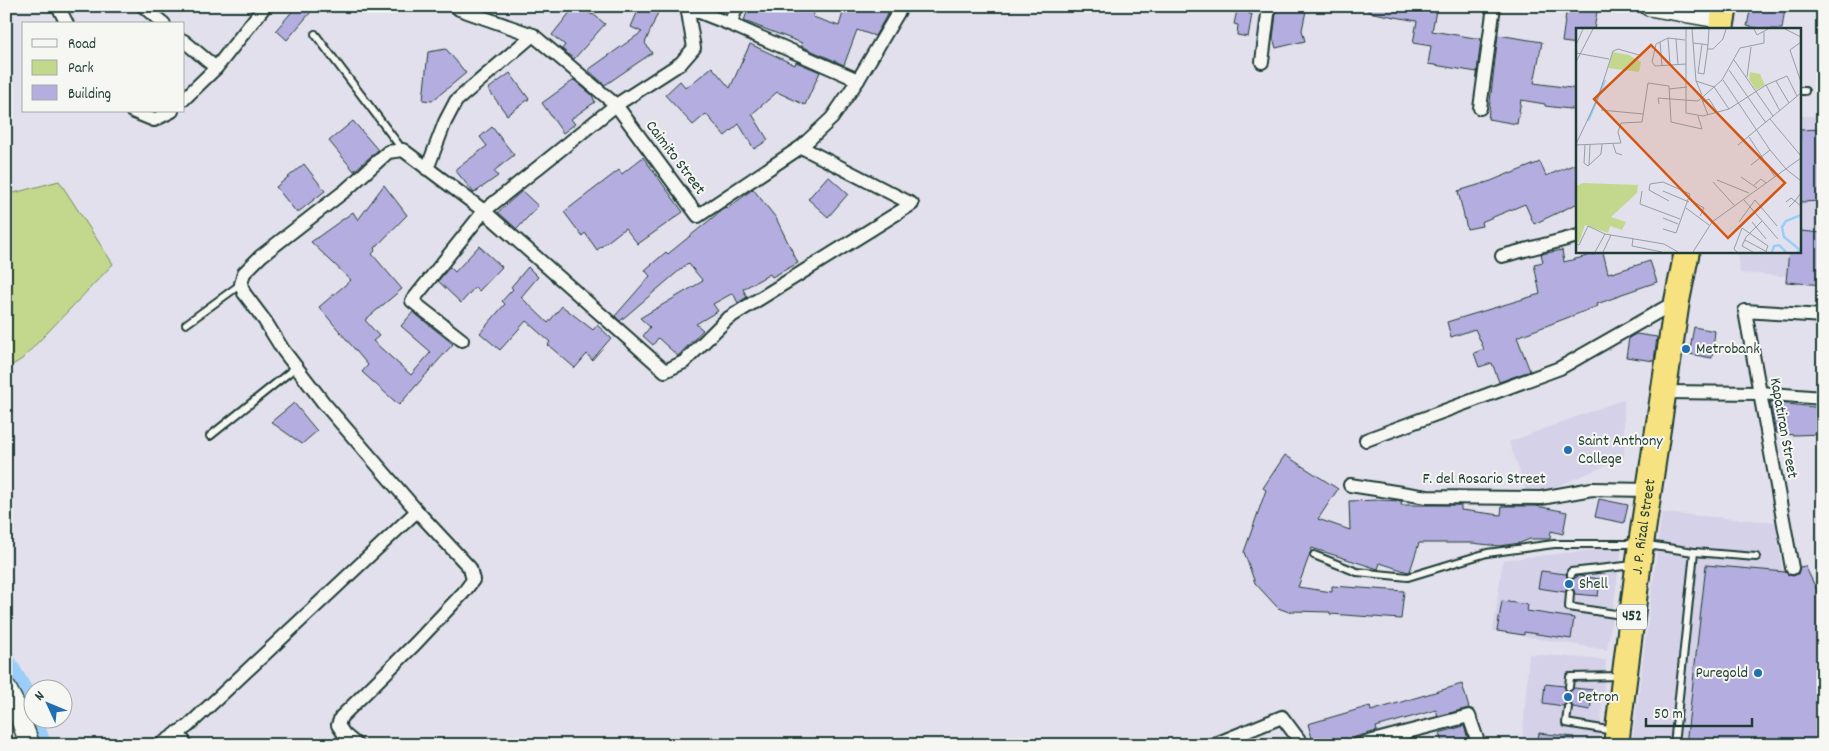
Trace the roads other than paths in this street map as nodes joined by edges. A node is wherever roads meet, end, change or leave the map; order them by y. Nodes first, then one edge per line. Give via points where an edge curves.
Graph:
1 (58, 6) edge
2 (142, 6) edge
3 (265, 6) edge
4 (456, 6) edge
5 (737, 6) edge
6 (902, 6) edge
7 (1269, 6) edge
8 (1494, 6) edge
9 (1649, 6) edge
10 (687, 7) edge
11 (1723, 18) edge
12 (66, 22) edge
13 (162, 22) edge
14 (730, 24) junction
15 (316, 34) dead end
16 (533, 35) junction
17 (185, 42) edge
18 (1262, 62) dead end
19 (216, 68) junction
20 (858, 80) junction
21 (185, 98) edge
22 (616, 105) junction
23 (1480, 108) dead end
24 (134, 112) edge
25 (170, 112) edge
26 (801, 147) junction
27 (403, 150) junction
28 (427, 169) junction
29 (484, 211) junction
30 (1576, 237) edge
31 (1687, 252) edge
32 (1502, 256) dead end
33 (240, 284) junction
34 (1677, 301) junction
35 (1823, 316) edge
36 (186, 324) dead end
37 (462, 340) dead end
38 (296, 367) junction
39 (1664, 392) junction
40 (1760, 393) junction
41 (1823, 398) edge
42 (210, 436) dead end
43 (1366, 440) dead end
44 (1350, 485) dead end
45 (1649, 490) junction
46 (417, 512) junction
47 (1694, 552) junction
48 (1640, 554) junction
49 (1314, 555) dead end
50 (1756, 557) dead end
51 (1792, 568) dead end
52 (1571, 575) dead end
53 (1570, 593) dead end
54 (1632, 617) junction
55 (1624, 676) junction
56 (1569, 687) dead end
57 (6, 688) edge
58 (1568, 707) dead end
59 (178, 732) junction
60 (1617, 738) edge
61 (30, 745) edge
62 (160, 745) edge
63 (186, 745) edge
64 (357, 745) edge
65 (1213, 745) edge
66 (1303, 745) edge
67 (1357, 745) edge
68 (1479, 745) edge
69 (1674, 745) edge

1 - 12 street
2 - 13 street
3 - 19 street
4 - 16 street, Caimito Street
5 - 14 street
6 - 20 street, Caimito Street
7 - 18 street
8 - 23 street
9 - 11 street
10 - 14 street
10 - 22 street via 694,48 681,63
14 - 20 street
15 - 27 lane
16 - 22 street, Caimito Street
16 - 28 street via 456,101
17 - 19 street
19 - 21 street
20 - 26 street, Caimito Street via 832,118
22 - 26 street, Caimito Street via 698,216
22 - 29 street
24 - 25 street via 154,120
26 - 29 street via 912,204 727,320 684,362 665,371
27 - 28 street
27 - 33 street via 388,152 316,215 261,256 244,274
28 - 29 street
29 - 37 street via 412,301
30 - 32 street
31 - 34 highway, J. P. Rizal Street / 452
33 - 36 lane
33 - 38 street
34 - 39 highway, J. P. Rizal Street / 452
34 - 43 street via 1560,368
35 - 40 street, Kapatiran Street via 1745,311
38 - 42 lane
38 - 46 street
39 - 40 street
39 - 45 highway, J. P. Rizal Street / 452
40 - 41 street
40 - 51 street, Kapatiran Street
44 - 45 street, F. del Rosario Street via 1427,497 1541,498 1592,489
45 - 48 highway, J. P. Rizal Street / 452
46 - 59 street
46 - 64 street via 470,568 473,580 342,717 338,725
47 - 48 lane
47 - 50 lane
47 - 69 lane
48 - 49 lane via 1554,544 1487,553 1408,577 1357,572
48 - 52 lane via 1571,572
48 - 54 highway, J. P. Rizal Street / 452
53 - 54 lane via 1569,607
54 - 55 highway, J. P. Rizal Street / 452
55 - 56 lane via 1570,677
55 - 60 highway, J. P. Rizal Street / 452
57 - 61 street
58 - 60 lane via 1566,723
59 - 62 street
59 - 63 street
65 - 66 street via 1282,717
67 - 68 street via 1469,716

